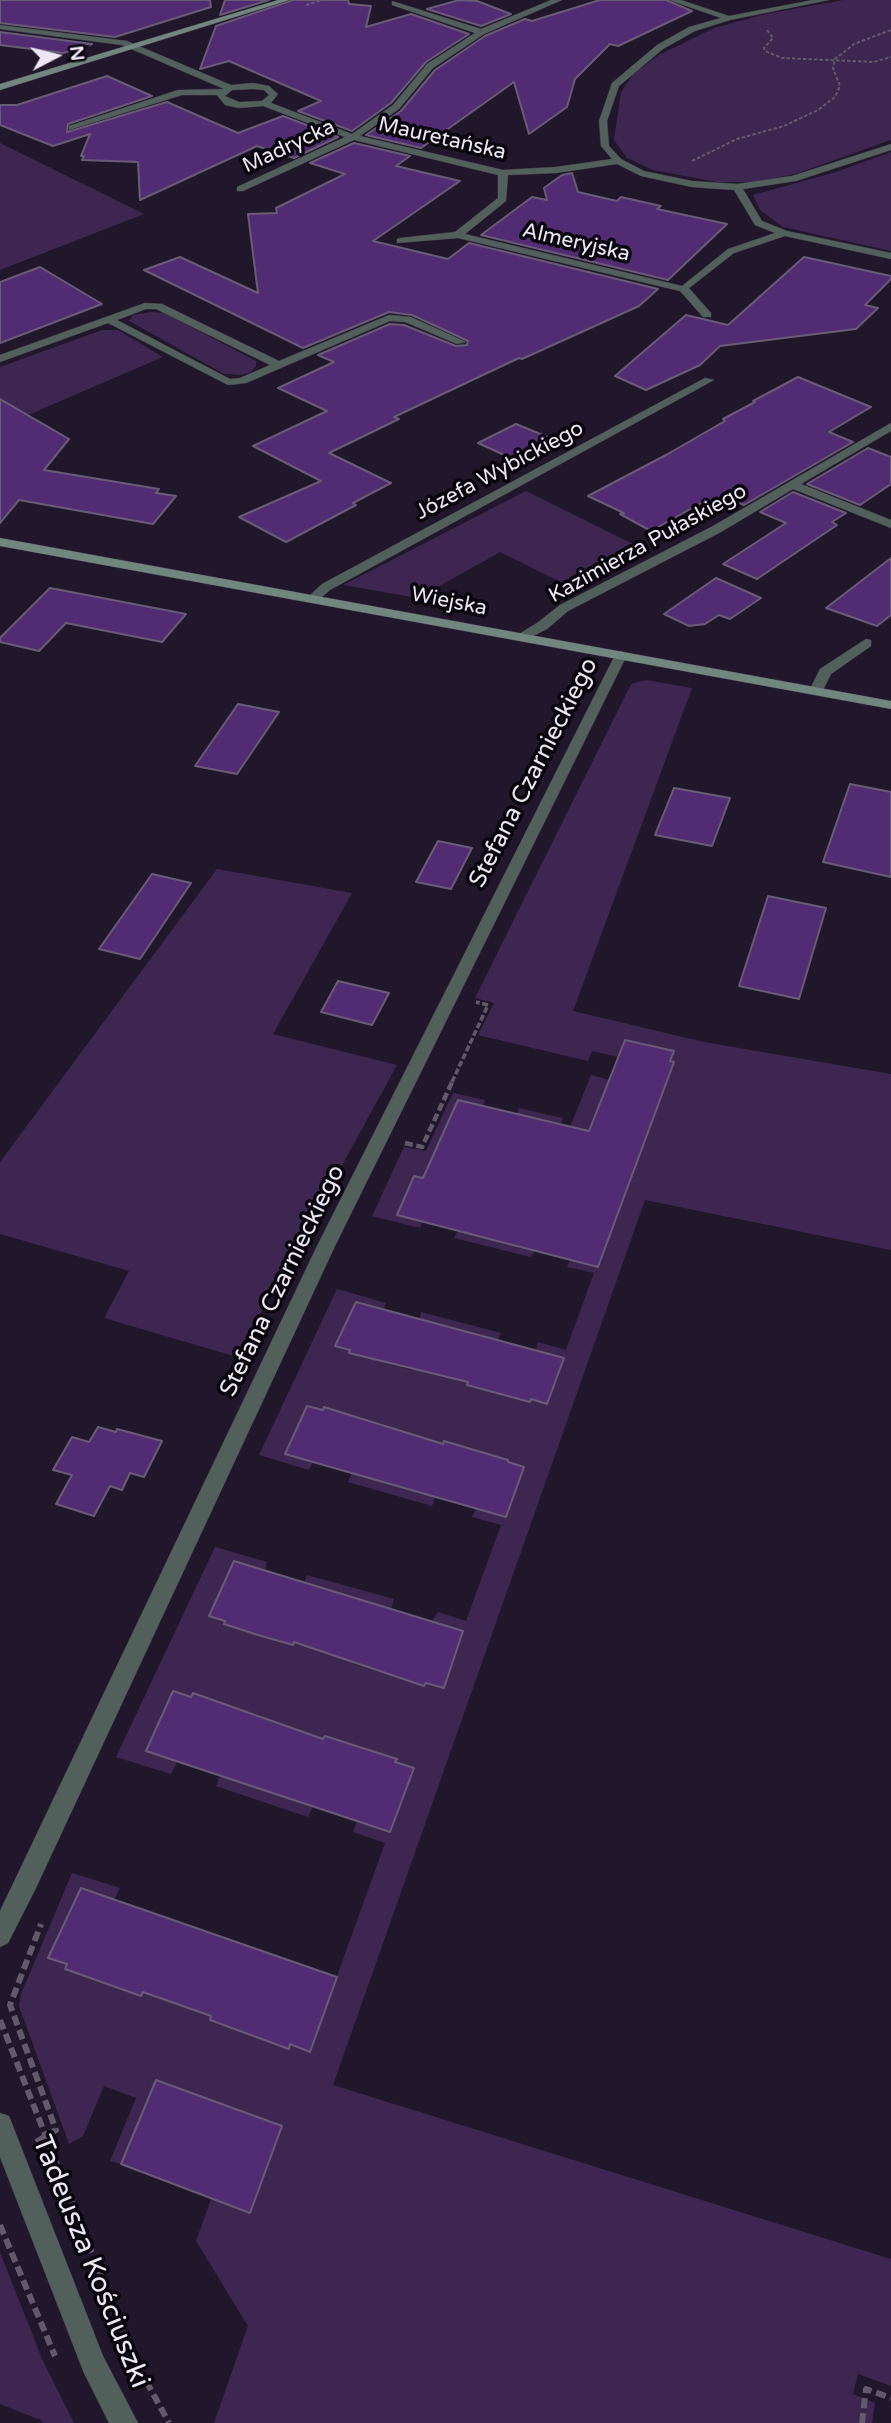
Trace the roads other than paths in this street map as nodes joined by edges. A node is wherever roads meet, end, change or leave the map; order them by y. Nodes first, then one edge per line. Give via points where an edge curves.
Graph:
1 (286, 0) edge
2 (558, 0) edge
3 (673, 0) edge
4 (825, 0) edge
5 (395, 4) dead end
6 (729, 18) junction
7 (0, 27) edge
8 (481, 32) junction
9 (131, 46) junction
10 (0, 87) edge
11 (226, 90) junction
12 (264, 103) junction
13 (72, 128) dead end
14 (353, 137) junction
15 (891, 147) edge
16 (618, 161) junction
17 (503, 173) junction
18 (737, 187) junction
19 (240, 189) dead end
20 (784, 233) junction
21 (458, 235) junction
22 (400, 241) dead end
23 (891, 256) edge
24 (684, 289) junction
25 (707, 315) dead end
26 (108, 319) junction
27 (461, 342) dead end
28 (0, 359) edge
29 (278, 365) junction
30 (709, 380) dead end
31 (891, 426) edge
32 (794, 485) junction
33 (891, 524) edge
34 (0, 541) edge
35 (313, 598) junction
36 (520, 637) junction
37 (866, 643) dead end
38 (621, 655) junction
39 (816, 691) junction
40 (891, 705) edge
41 (0, 1935) edge
42 (0, 2125) edge
43 (124, 2423) edge

1 - 9 street
2 - 8 street, Madrycka
3 - 6 street
4 - 6 street
5 - 8 street
6 - 16 street via 692,29 660,47 615,85 603,121 605,146
7 - 9 street, Mauretańska
8 - 14 street, Madrycka via 430,66 396,107
9 - 10 street
9 - 11 street, Mauretańska
11 - 12 street, Mauretańska via 220,96 228,103
11 - 12 street, Mauretańska via 253,86 272,91 271,99
11 - 13 street, Mauretańska via 181,92
12 - 14 street, Mauretańska
14 - 17 street, Mauretańska
14 - 19 street, Madrycka
15 - 18 street via 793,179
16 - 17 street, Mauretańska
16 - 18 street via 641,173 692,184
17 - 21 street, Almeryjska via 503,199
18 - 20 street via 758,223
20 - 23 street
20 - 24 street via 732,251
21 - 22 street, Almeryjska
21 - 24 street, Almeryjska
24 - 25 street
26 - 28 street
26 - 29 street via 158,306
26 - 29 street via 228,382 242,381
27 - 29 street via 407,319 389,318
30 - 35 street, Józefa Wybickiego
31 - 32 street, Kazimierza Pułaskiego
32 - 33 street
32 - 36 street, Kazimierza Pułaskiego via 564,608
34 - 35 street, Wiejska
35 - 36 street, Wiejska
36 - 38 street, Wiejska
37 - 39 street via 825,672
38 - 39 street, Wiejska
38 - 41 street, Stefana Czarnieckiego via 320,1258
39 - 40 street, Wiejska
42 - 43 street, Tadeusza Kościuszki via 93,2364

